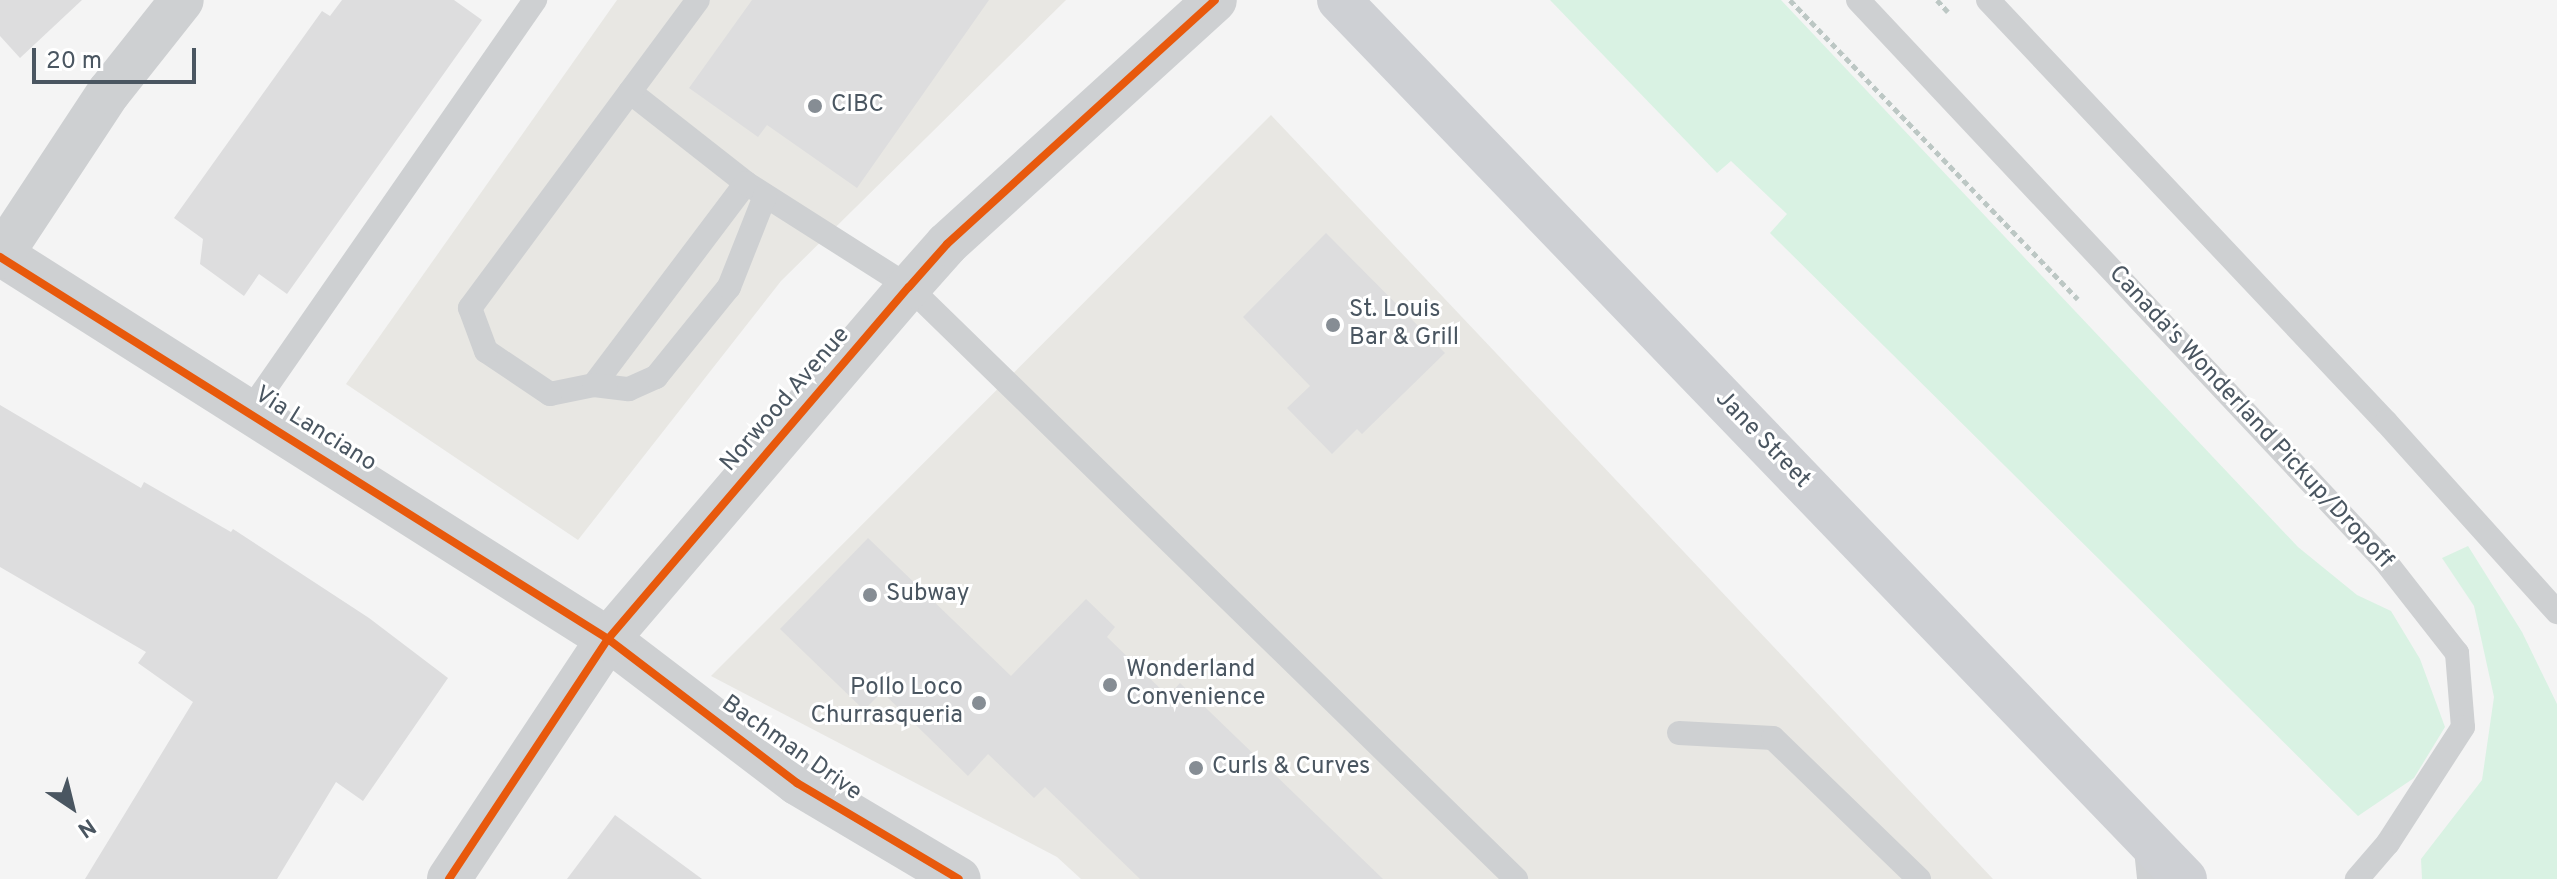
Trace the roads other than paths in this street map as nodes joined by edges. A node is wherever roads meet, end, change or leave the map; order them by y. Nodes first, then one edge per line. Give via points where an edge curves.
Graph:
1 (182, 0) edge
2 (535, 0) edge
3 (698, 0) edge
4 (1215, 0) edge
5 (1339, 0) edge
6 (1858, 0) edge
7 (1988, 0) edge
8 (630, 92) junction
9 (756, 190) junction
10 (1, 256) edge
11 (909, 287) junction
12 (594, 385) junction
13 (249, 412) junction
14 (2557, 612) edge
15 (608, 639) junction
16 (1679, 733) dead end
17 (2147, 858) edge
18 (449, 879) edge
19 (959, 879) edge
20 (1516, 879) edge
21 (1919, 879) edge
22 (2185, 879) edge
23 (2357, 879) edge

1 - 10 street via 109,92
2 - 13 lane
3 - 8 lane
4 - 11 street, Norwood Avenue via 947,244
5 - 17 main road, Jane Street
6 - 23 lane, Canada's Wonderland Pickup/Dropoff via 2385,561 2457,653 2463,727 2388,843
7 - 14 lane via 2386,422
8 - 9 lane
8 - 12 lane via 470,308 486,351 550,394
9 - 11 lane
9 - 12 lane
9 - 12 lane via 729,287 656,377 629,389
10 - 13 street, Via Lanciano
11 - 15 street, Norwood Avenue
11 - 20 lane
13 - 15 street, Via Lanciano
15 - 18 street, Norwood Avenue
15 - 19 street, Bachman Drive via 797,783
16 - 21 lane via 1773,738
17 - 22 main road, Jane Street

